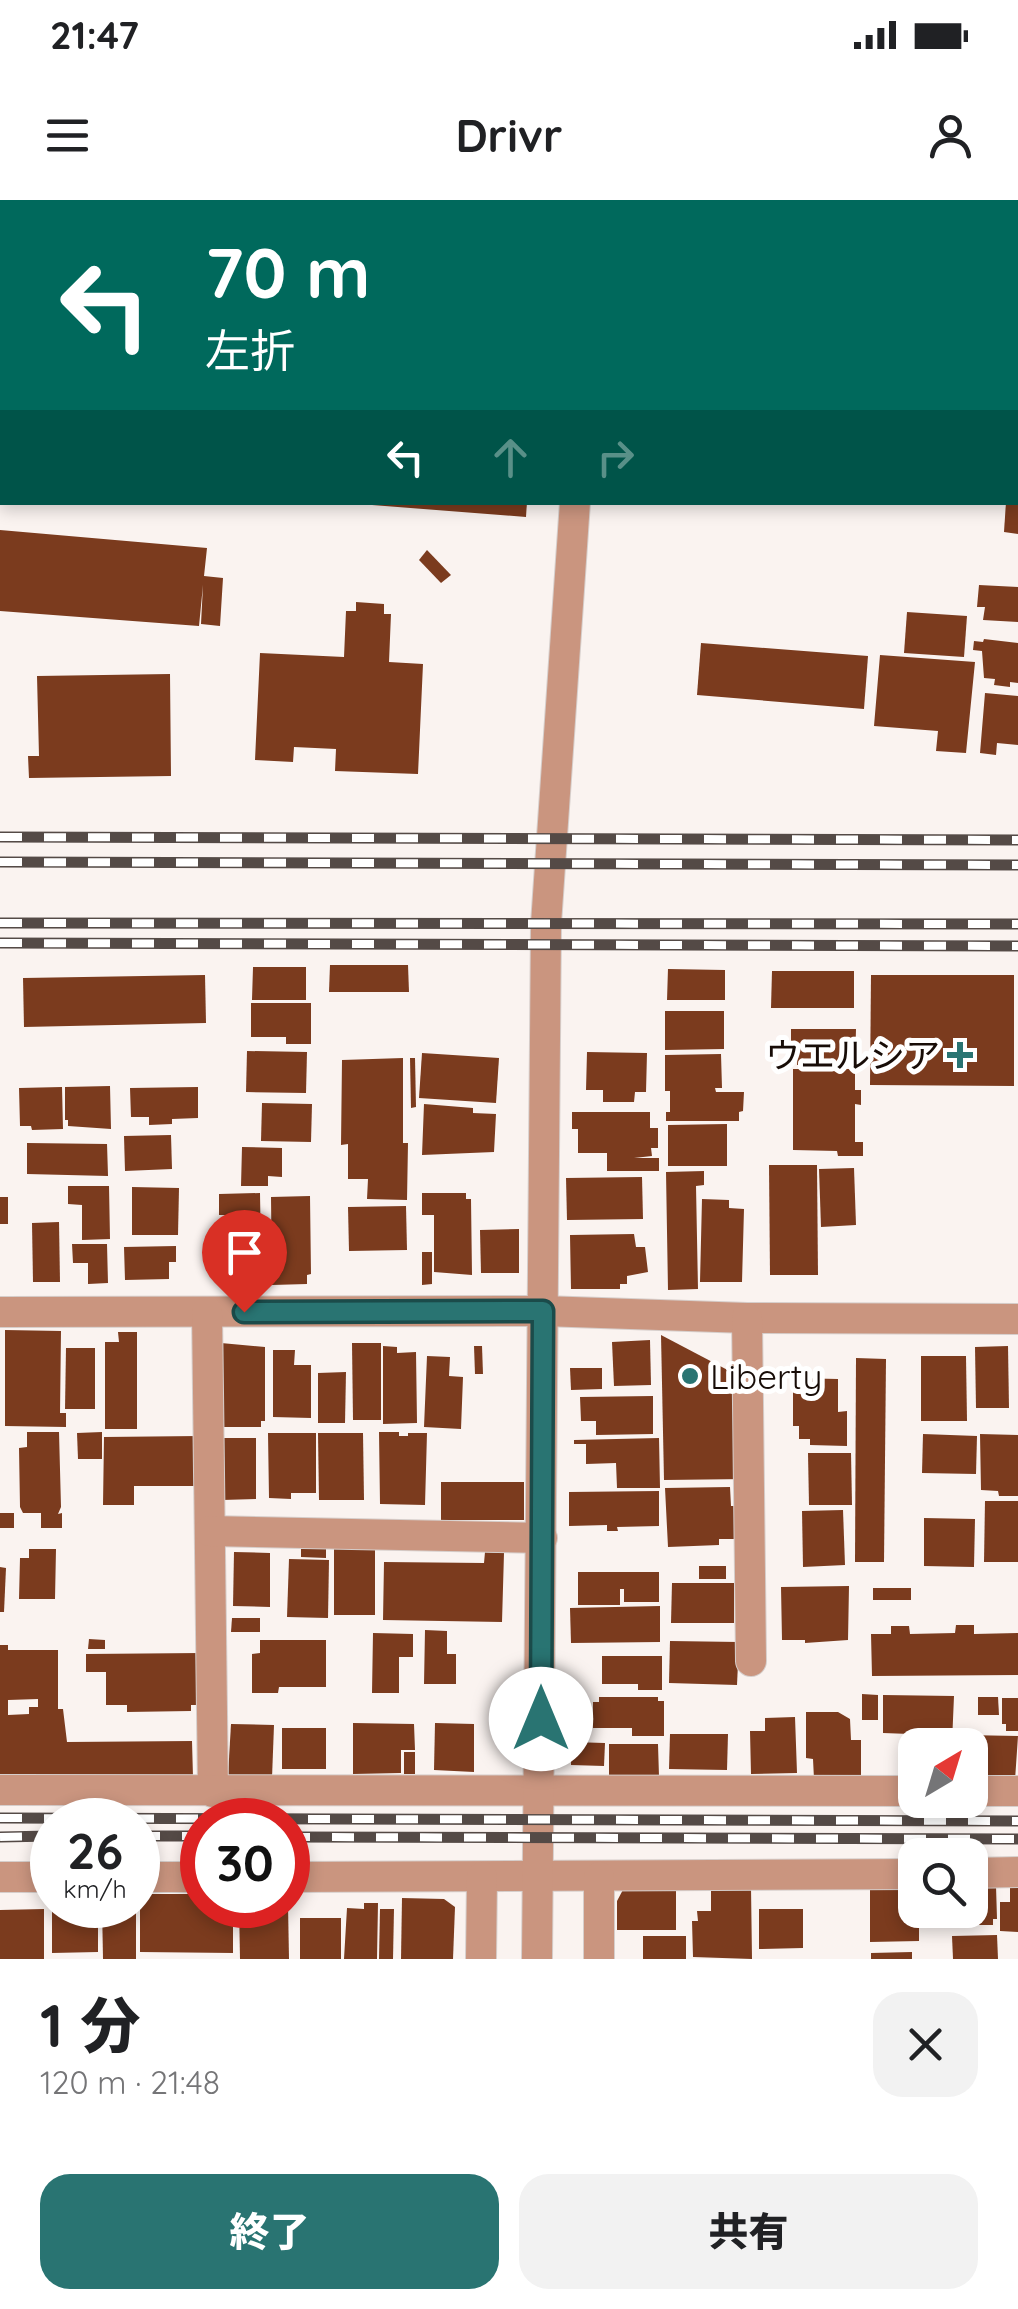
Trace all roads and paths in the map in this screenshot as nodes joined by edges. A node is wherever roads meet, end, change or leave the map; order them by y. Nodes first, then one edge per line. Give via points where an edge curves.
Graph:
1 (575, 505) edge
2 (543, 1311) junction
3 (0, 1312) edge
4 (207, 1312) junction
5 (747, 1318) junction
6 (1018, 1318) edge
7 (210, 1531) junction
8 (542, 1538) junction
9 (751, 1660) dead end
10 (0, 1790) edge
11 (988, 1790) edge
12 (1018, 1790) edge
13 (541, 1791) junction
14 (898, 1791) edge
15 (213, 1792) junction
16 (1018, 1872) edge
17 (988, 1873) edge
18 (898, 1874) edge
19 (0, 1877) edge
20 (30, 1877) edge
21 (310, 1877) edge
22 (482, 1877) junction
23 (600, 1877) junction
24 (537, 1878) junction
25 (481, 1959) edge
26 (537, 1959) edge
27 (598, 1959) edge

1 - 2 street via 546,924
2 - 4 street
2 - 5 street
2 - 8 street
3 - 4 street
4 - 7 street
5 - 6 street
5 - 9 street
7 - 8 street
7 - 15 street
8 - 13 street
10 - 15 street
11 - 12 street
13 - 14 street
13 - 15 street
13 - 24 street
16 - 17 street
18 - 23 street
19 - 20 street
21 - 22 street
22 - 24 street
22 - 25 street
23 - 24 street
23 - 27 street
24 - 26 street

